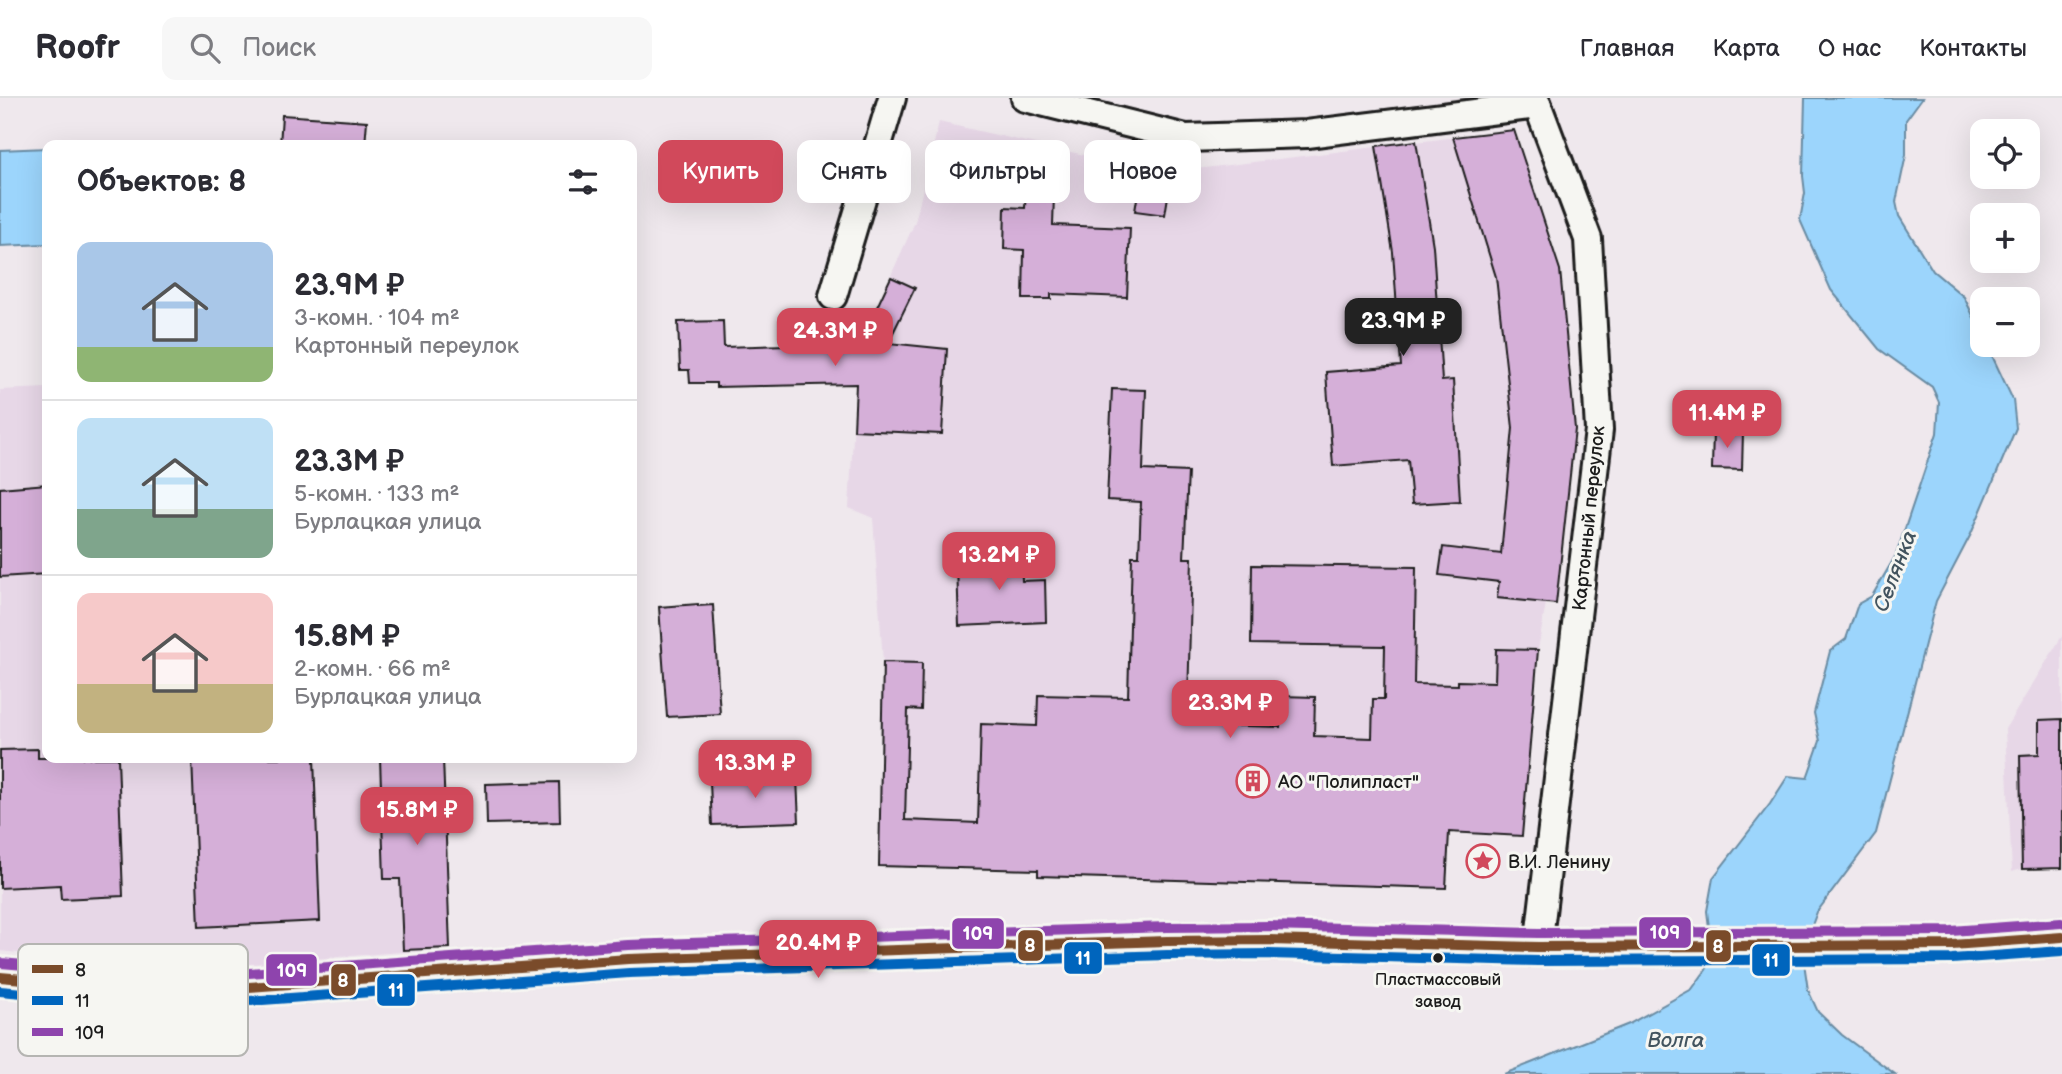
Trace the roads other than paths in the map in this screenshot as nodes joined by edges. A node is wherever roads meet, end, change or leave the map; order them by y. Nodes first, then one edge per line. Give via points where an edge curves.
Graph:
1 (892, 98) edge
2 (1025, 98) edge
3 (1537, 102) edge
4 (833, 296) dead end
5 (2062, 937) edge
6 (1538, 947) junction
7 (0, 977) edge
8 (18, 979) edge
9 (248, 987) edge

1 - 4 street
2 - 3 street via 1186,138 1307,134
3 - 6 street, Картонный переулок via 1588,239 1599,430
5 - 6 main road via 1952,945
6 - 9 main road via 1269,940 1125,942 628,959
7 - 8 main road

